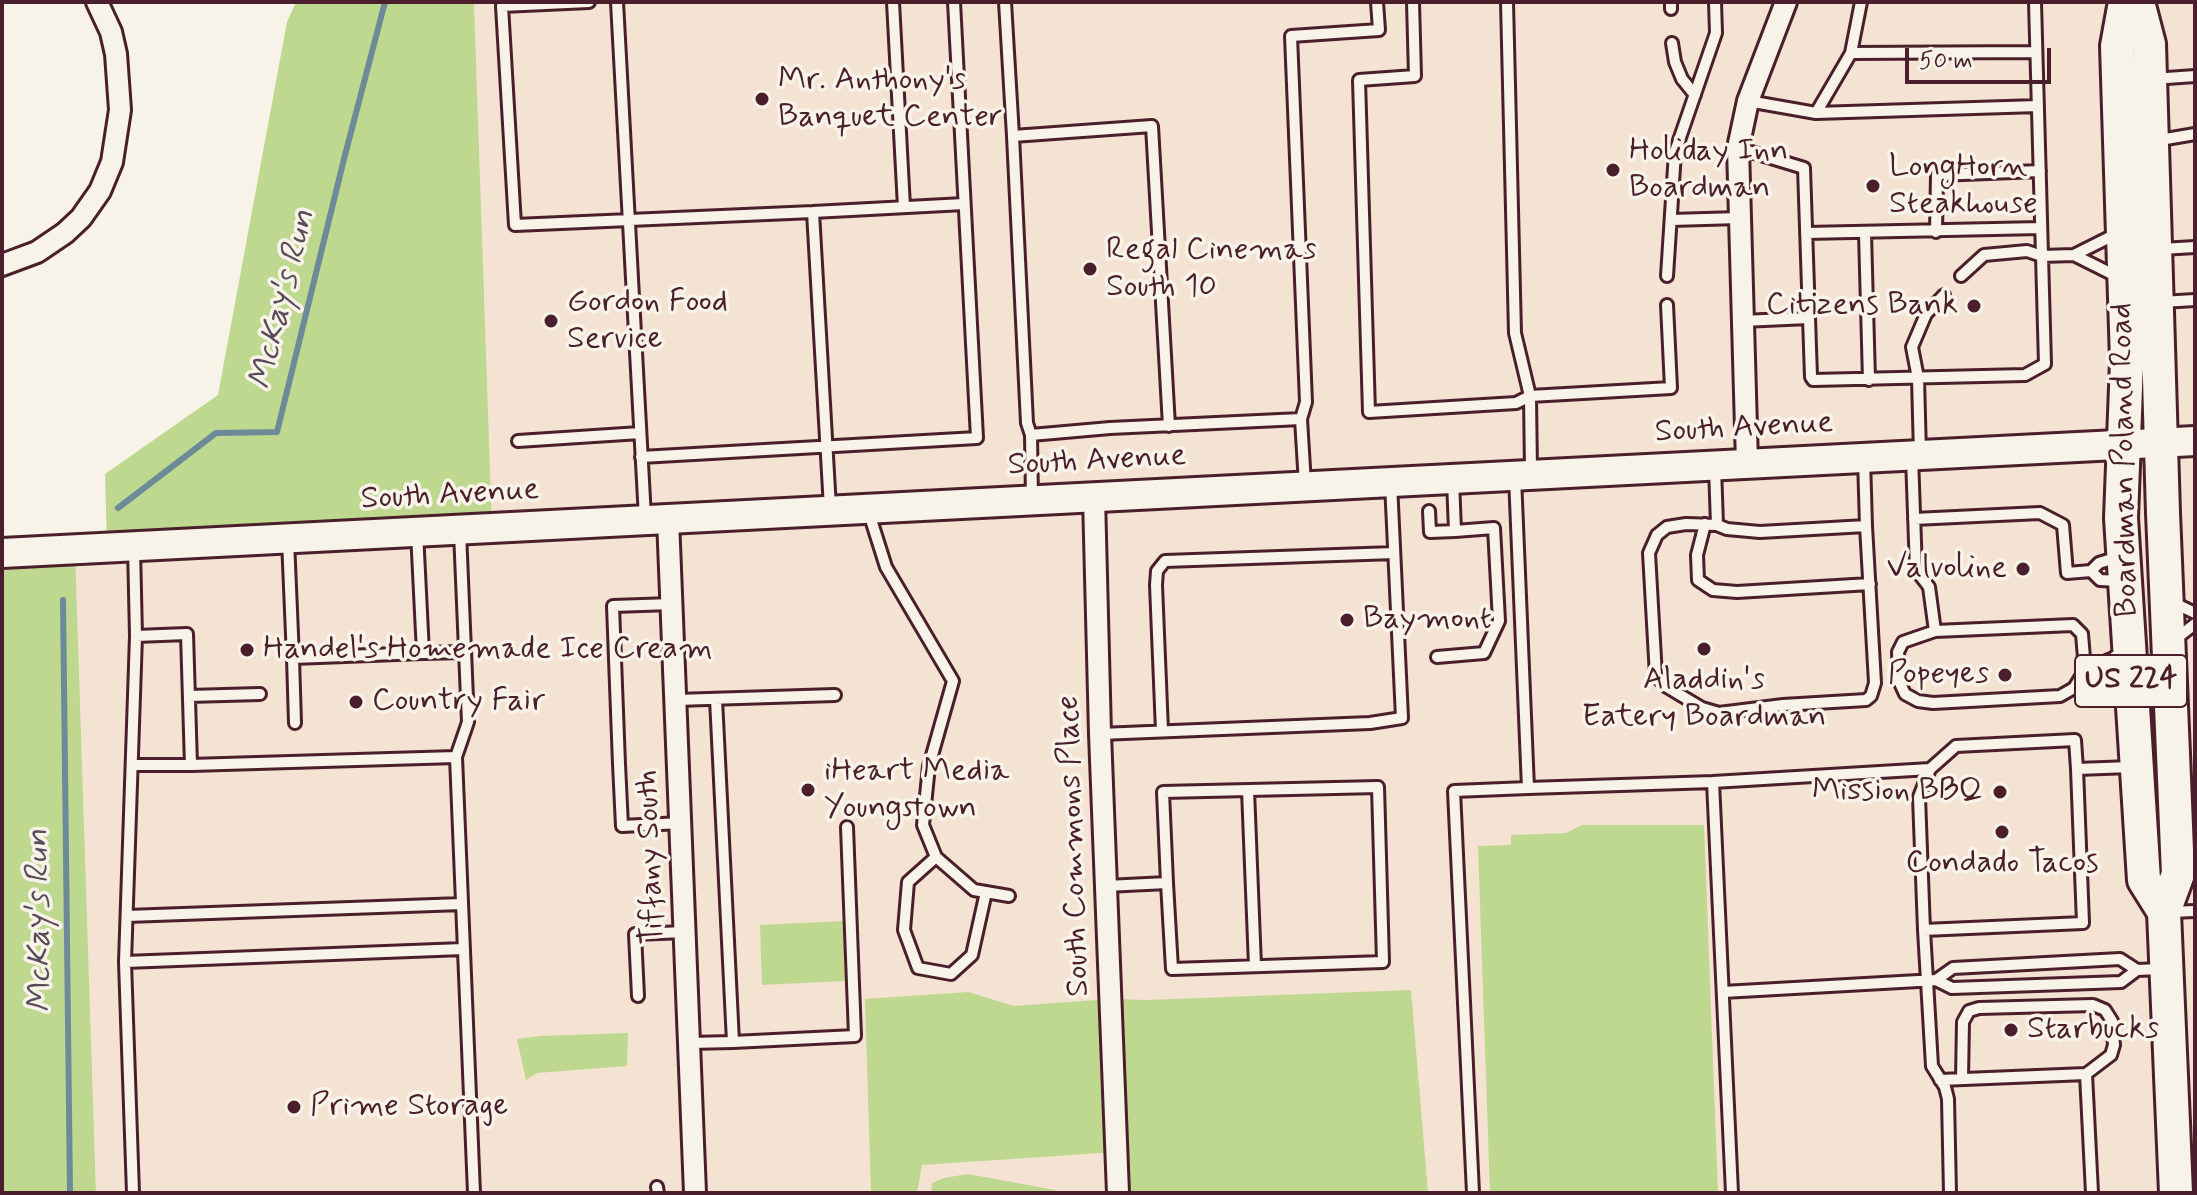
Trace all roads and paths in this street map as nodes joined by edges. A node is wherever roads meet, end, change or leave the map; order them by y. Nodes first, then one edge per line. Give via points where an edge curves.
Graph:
1 (97, 2) edge
2 (589, 2) edge
3 (617, 2) edge
4 (893, 2) edge
5 (954, 2) edge
6 (1005, 2) edge
7 (1377, 2) edge
8 (1413, 2) edge
9 (1507, 2) edge
10 (1715, 2) edge
11 (1786, 2) edge
12 (1861, 2) edge
13 (2035, 2) edge
14 (2125, 2) edge
15 (2138, 2) edge
16 (1672, 43) dead end
17 (2036, 52) junction
18 (1851, 53) junction
19 (2195, 76) edge
20 (2150, 79) junction
21 (1695, 95) junction
22 (1748, 101) junction
23 (2038, 106) junction
24 (1816, 113) junction
25 (2195, 134) edge
26 (1013, 136) junction
27 (2152, 142) junction
28 (1738, 148) junction
29 (2040, 171) junction
30 (964, 204) junction
31 (904, 207) junction
32 (813, 212) junction
33 (1739, 218) junction
34 (1671, 220) junction
35 (627, 222) junction
36 (2041, 228) junction
37 (2123, 231) junction
38 (1936, 232) junction
39 (1806, 233) junction
40 (1865, 233) junction
41 (2195, 247) edge
42 (2155, 249) junction
43 (2074, 255) junction
44 (2042, 256) junction
45 (2, 265) edge
46 (1667, 276) dead end
47 (1961, 276) dead end
48 (2124, 281) junction
49 (1944, 295) dead end
50 (2195, 300) edge
51 (2157, 302) junction
52 (1667, 305) dead end
53 (1809, 318) junction
54 (1742, 321) junction
55 (1918, 378) junction
56 (1869, 380) junction
57 (1530, 396) junction
58 (1301, 419) junction
59 (1169, 426) junction
60 (640, 433) junction
61 (1031, 435) junction
62 (518, 441) dead end
63 (2195, 441) edge
64 (2161, 442) junction
65 (2124, 444) junction
66 (827, 447) junction
67 (1916, 454) junction
68 (641, 457) junction
69 (1864, 457) junction
70 (1747, 463) junction
71 (1715, 465) junction
72 (1523, 475) junction
73 (1453, 478) junction
74 (1391, 481) junction
75 (1305, 486) junction
76 (1094, 497) junction
77 (1032, 499) junction
78 (868, 508) junction
79 (830, 510) junction
80 (1429, 511) dead end
81 (1914, 519) junction
82 (656, 520) junction
83 (1711, 524) junction
84 (1866, 526) junction
85 (460, 530) junction
86 (1455, 531) junction
87 (417, 532) junction
88 (288, 538) junction
89 (133, 546) junction
90 (2, 553) edge
91 (1394, 553) junction
92 (2124, 568) junction
93 (2091, 571) junction
94 (1870, 584) junction
95 (673, 604) junction
96 (2181, 606) edge
97 (2195, 624) edge
98 (1935, 631) junction
99 (136, 636) junction
100 (2168, 644) junction
101 (2129, 646) junction
102 (465, 652) junction
103 (423, 653) junction
104 (1437, 657) dead end
105 (293, 658) junction
106 (2085, 670) junction
107 (2132, 692) junction
108 (260, 694) dead end
109 (835, 695) dead end
110 (189, 696) junction
111 (716, 699) junction
112 (676, 700) junction
113 (295, 723) dead end
114 (1162, 731) junction
115 (1100, 734) junction
116 (456, 757) junction
117 (133, 765) junction
118 (191, 765) junction
119 (2137, 767) junction
120 (1930, 769) junction
121 (2077, 769) junction
122 (1713, 782) junction
123 (1528, 788) junction
124 (1248, 790) junction
125 (681, 823) junction
126 (847, 827) dead end
127 (936, 857) junction
128 (1167, 883) junction
129 (1106, 886) junction
130 (986, 892) junction
131 (1009, 896) dead end
132 (462, 904) junction
133 (2180, 912) edge
134 (127, 916) junction
135 (1924, 930) junction
136 (685, 932) junction
137 (463, 949) junction
138 (125, 962) junction
139 (1255, 966) junction
140 (2152, 969) junction
141 (1932, 981) junction
142 (1723, 992) junction
143 (638, 996) dead end
144 (733, 1042) junction
145 (689, 1043) junction
146 (2086, 1074) junction
147 (1962, 1079) junction
148 (1940, 1080) junction
149 (133, 1193) edge
150 (474, 1193) edge
151 (695, 1193) edge
152 (1118, 1193) edge
153 (1473, 1193) edge
154 (1732, 1193) edge
155 (1950, 1193) edge
156 (2092, 1193) edge
157 (2176, 1193) edge

1 - 45 street via 111,32 117,70 120,110 112,162 100,191 65,233 37,252
2 - 35 lane via 502,6 515,225
3 - 35 lane
4 - 31 lane
5 - 30 lane
6 - 26 lane
7 - 58 lane via 1379,30 1291,36 1306,402
8 - 57 lane via 1415,76 1359,80 1369,412 1516,403
9 - 57 lane via 1515,333
10 - 21 lane via 1716,33
11 - 22 street
12 - 18 lane
13 - 17 lane
14 - 37 main road, Boardman Poland Road / US 224 via 2117,46
15 - 20 main road, Boardman Poland Road / US 224 via 2149,44
16 - 21 lane via 1682,79
17 - 18 lane
17 - 23 lane
18 - 24 lane
19 - 20 lane
20 - 27 main road, Boardman Poland Road / US 224
21 - 34 lane via 1675,152
22 - 24 lane
22 - 28 street
23 - 24 lane
23 - 29 lane
25 - 27 lane
26 - 59 lane via 1152,126
26 - 61 lane
27 - 42 main road, Boardman Poland Road / US 224
28 - 33 street
28 - 39 lane via 1804,168
29 - 36 lane
29 - 38 lane via 1937,175
30 - 31 lane
30 - 66 lane via 977,438
31 - 32 lane
32 - 35 lane
32 - 66 lane
33 - 34 lane
33 - 54 street
34 - 46 lane
35 - 60 lane
36 - 38 lane
36 - 44 lane
37 - 43 lane
37 - 48 main road, Boardman Poland Road / US 224
38 - 40 lane
39 - 40 lane
39 - 53 lane
40 - 56 lane
41 - 42 lane
42 - 51 main road, Boardman Poland Road / US 224
43 - 44 lane
43 - 48 lane
44 - 47 lane via 2027,251 1984,255
44 - 55 lane via 2045,364 2025,375
48 - 65 main road, Boardman Poland Road / US 224
49 - 55 lane via 1926,314 1912,347
50 - 51 lane
51 - 64 main road, Boardman Poland Road / US 224
52 - 57 lane via 1671,388
53 - 54 lane
53 - 56 lane via 1813,380
54 - 70 street
55 - 56 lane
55 - 67 lane
57 - 72 lane
58 - 59 lane
58 - 75 lane
59 - 61 lane
60 - 62 lane
60 - 68 lane
61 - 77 lane
63 - 64 main road, South Avenue
64 - 65 main road, South Avenue
64 - 96 main road, Boardman Poland Road / US 224
65 - 67 main road, South Avenue
65 - 92 main road, Boardman Poland Road / US 224
66 - 68 lane
66 - 79 lane
67 - 69 main road, South Avenue
67 - 81 lane
68 - 82 lane
69 - 70 main road, South Avenue
69 - 84 lane
70 - 71 main road, South Avenue
71 - 72 main road, South Avenue
71 - 83 lane
72 - 73 main road, South Avenue
72 - 123 lane
73 - 74 main road, South Avenue
73 - 86 lane
74 - 75 main road, South Avenue
74 - 91 lane
75 - 76 main road, South Avenue
76 - 77 main road, South Avenue
76 - 115 street, South Commons Place
77 - 78 main road, South Avenue
78 - 79 main road, South Avenue
78 - 127 lane via 886,567 953,681 929,766 923,825
79 - 82 main road, South Avenue
80 - 86 lane via 1430,532
81 - 93 lane via 2040,513 2063,525 2067,573
81 - 98 lane via 1916,570 1929,587
82 - 85 main road, South Avenue
82 - 95 street, Tiffany South
83 - 84 lane via 1756,532
83 - 94 lane via 1697,555 1698,580 1713,590
83 - 94 lane via 1667,527 1649,553 1656,676 1702,708 1739,713 1866,700 1875,683
84 - 94 lane
85 - 87 main road, South Avenue
85 - 102 lane
86 - 104 lane via 1494,528 1499,621 1484,653
87 - 88 main road, South Avenue
87 - 103 lane
88 - 89 main road, South Avenue
88 - 105 lane
89 - 90 main road, South Avenue
89 - 99 lane
91 - 114 lane via 1165,561 1156,585
91 - 114 lane via 1402,718
92 - 93 lane via 2099,563
92 - 93 lane via 2100,580
92 - 101 main road, Boardman Poland Road / US 224
95 - 112 street, Tiffany South
95 - 125 lane via 613,606 622,826
96 - 100 main road, Boardman Poland Road / US 224
97 - 100 lane
98 - 106 lane via 2073,625 2082,634
98 - 106 lane via 1903,642 1898,652 1899,681 1905,694 1918,701 2060,696 2074,688
99 - 110 lane via 187,634
99 - 117 lane
100 - 133 main road, Boardman Poland Road / US 224
101 - 106 lane
101 - 107 main road, Boardman Poland Road / US 224
102 - 103 lane
102 - 116 lane via 468,722
103 - 105 lane
105 - 113 lane
106 - 107 lane
107 - 119 main road, Boardman Poland Road / US 224
108 - 110 lane
109 - 111 lane
110 - 118 lane
111 - 112 lane
111 - 144 lane
112 - 125 street, Tiffany South
114 - 115 lane
115 - 129 street, South Commons Place
116 - 118 lane
116 - 132 lane
117 - 118 lane
117 - 134 lane
119 - 121 lane
119 - 133 main road, Boardman Poland Road / US 224 via 2144,880
120 - 121 lane via 1956,746 2075,740
120 - 122 lane
120 - 135 lane via 1919,797
121 - 135 lane via 2083,923
122 - 123 lane
122 - 142 lane
123 - 153 lane via 1454,791
124 - 128 lane via 1163,792
124 - 139 lane
124 - 139 lane via 1378,787 1383,962
125 - 136 street, Tiffany South
126 - 144 lane via 855,1036
127 - 130 lane via 974,890
127 - 130 lane via 908,882 904,930 918,968 951,974 972,955
128 - 129 lane
128 - 139 lane via 1172,969
129 - 152 street, South Commons Place
130 - 131 lane
132 - 134 lane
132 - 137 lane
133 - 140 main road, Boardman Poland Road / US 224
134 - 138 lane
135 - 141 lane
136 - 143 lane via 635,934
136 - 145 street, Tiffany South
137 - 138 lane
137 - 150 lane
138 - 149 lane
140 - 141 lane via 2121,982 1952,988
140 - 141 lane via 2120,959 1953,968
140 - 157 main road, Boardman Poland Road / US 224
141 - 142 lane
141 - 148 lane via 1932,1066
142 - 154 lane
144 - 145 lane
145 - 151 street, Tiffany South
146 - 147 lane
146 - 147 lane via 2111,1055 2114,1045 2112,1021 2105,1010 2093,1005 1979,1008 1969,1011 1963,1022
146 - 156 lane
147 - 148 lane
148 - 155 lane via 1948,1099

